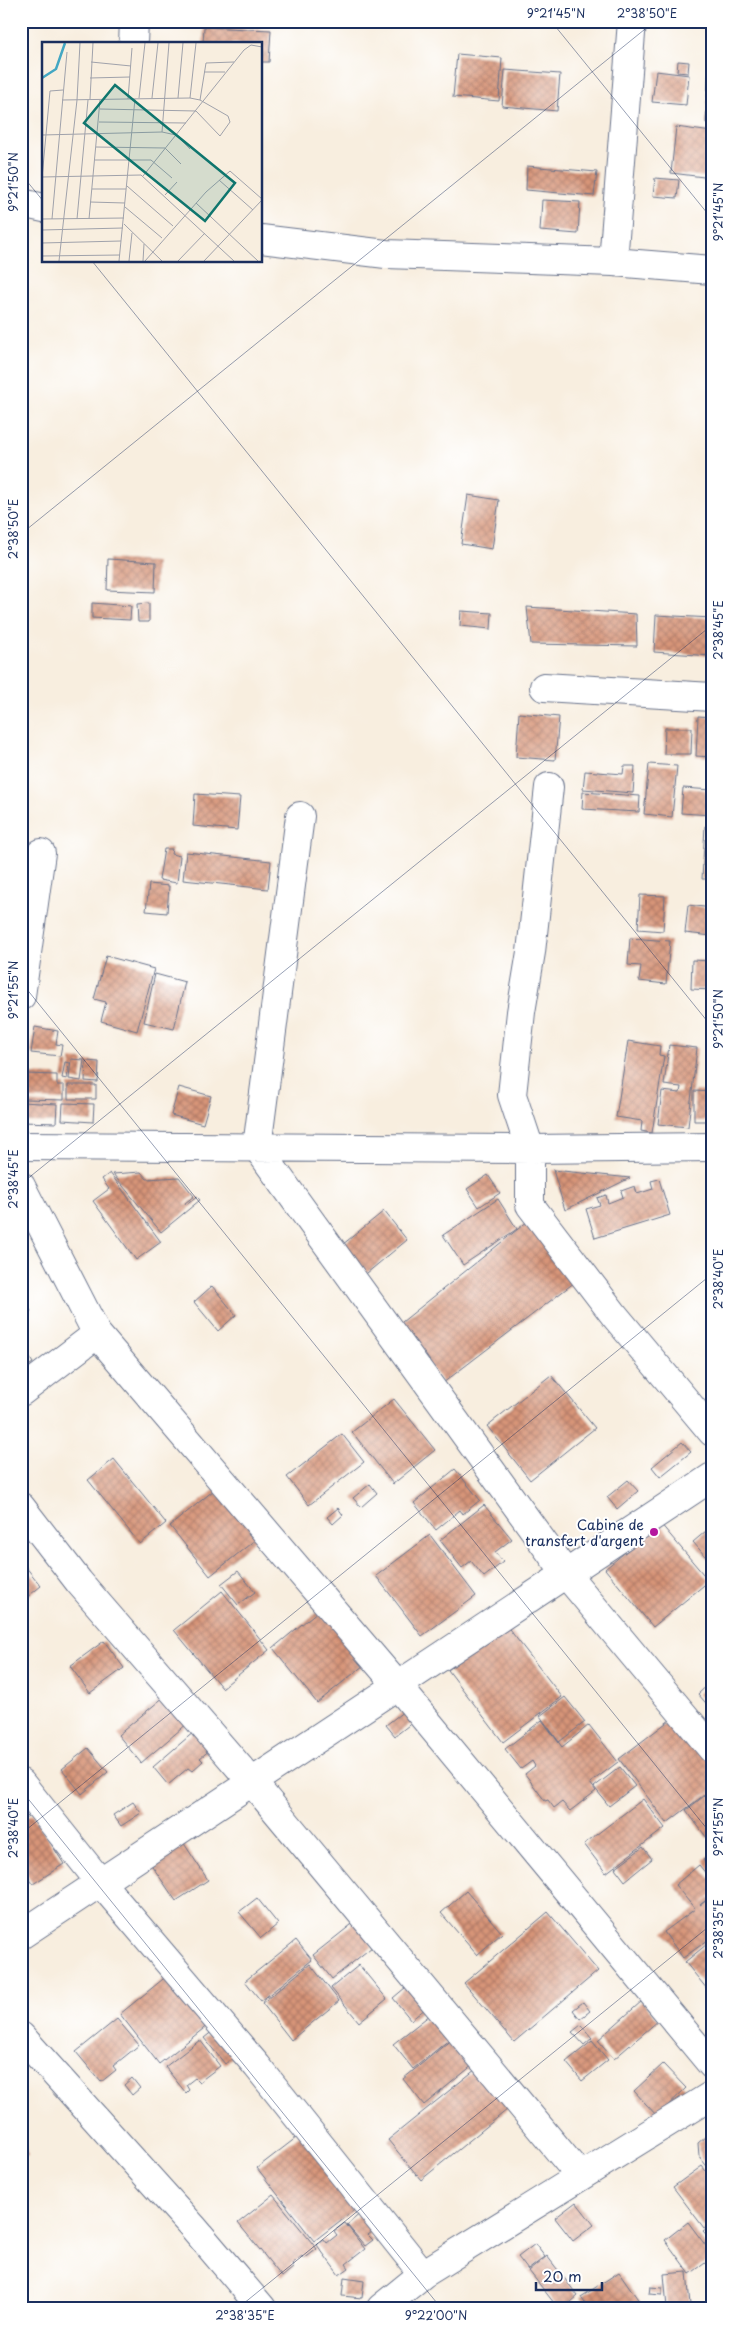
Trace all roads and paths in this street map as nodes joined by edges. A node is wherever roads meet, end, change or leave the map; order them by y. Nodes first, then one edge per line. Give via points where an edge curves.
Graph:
1 (134, 21) edge
2 (632, 21) edge
3 (133, 42) edge
4 (21, 203) edge
5 (42, 208) edge
6 (262, 240) edge
7 (613, 262) junction
8 (712, 270) edge
9 (544, 687) dead end
10 (712, 697) edge
11 (549, 788) dead end
12 (300, 816) dead end
13 (41, 853) dead end
14 (21, 996) edge
15 (21, 1146) edge
16 (257, 1147) junction
17 (712, 1147) edge
18 (530, 1149) junction
19 (21, 1186) edge
20 (97, 1334) junction
21 (21, 1392) edge
22 (712, 1432) edge
23 (712, 1477) edge
24 (21, 1508) edge
25 (566, 1574) junction
26 (398, 1685) junction
27 (712, 1749) edge
28 (252, 1782) junction
29 (21, 1783) edge
30 (100, 1882) junction
31 (21, 1934) edge
32 (26, 2050) edge
33 (712, 2065) edge
34 (712, 2094) edge
35 (580, 2176) junction
36 (422, 2274) junction
37 (262, 2308) edge
38 (380, 2308) edge

1 - 3 street
2 - 7 street
4 - 5 street
6 - 7 street via 386,254
7 - 8 street
9 - 10 street
11 - 18 street via 512,1095
12 - 16 street
13 - 14 street
15 - 16 street
16 - 18 street
16 - 25 street
17 - 18 street
18 - 22 street via 530,1205 615,1316
19 - 20 street
20 - 21 street
20 - 26 street
23 - 25 street
24 - 28 street via 79,1582
25 - 26 street
25 - 27 street
26 - 28 street
26 - 33 street
28 - 30 street
28 - 35 street
29 - 30 street
30 - 31 street
30 - 36 street via 257,2066
32 - 37 street via 193,2227
34 - 35 street
35 - 36 street
36 - 38 street

